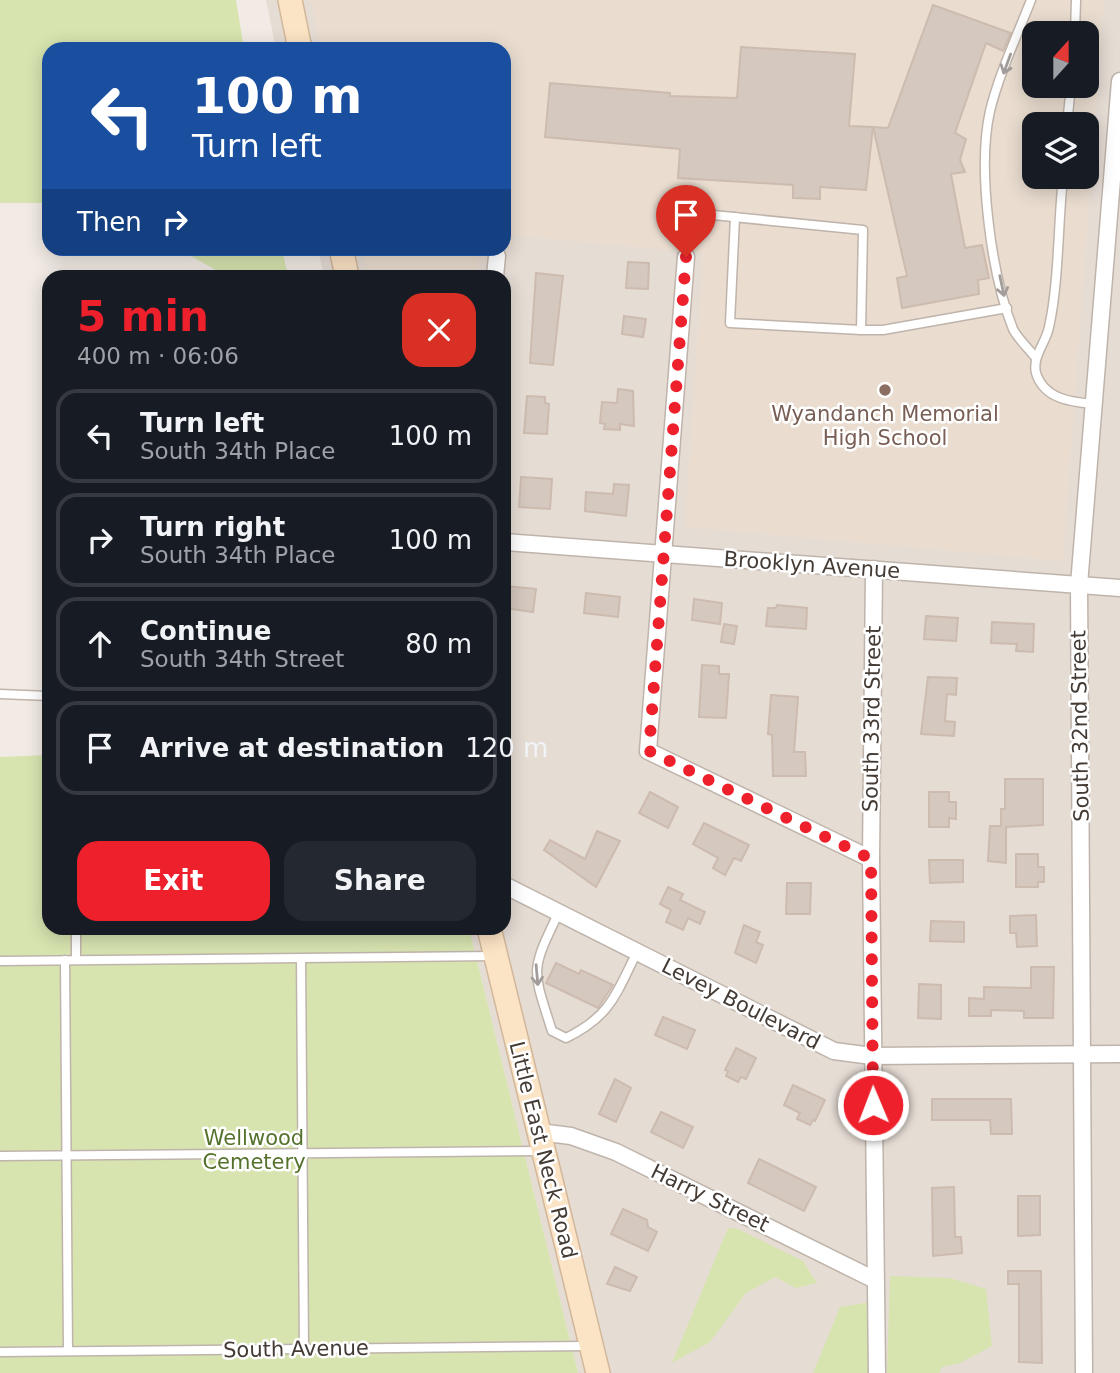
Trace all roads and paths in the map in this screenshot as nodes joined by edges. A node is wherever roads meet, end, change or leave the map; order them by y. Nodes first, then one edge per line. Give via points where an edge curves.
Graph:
1 (290, 0) edge
2 (1031, 0) edge
3 (1076, 0) edge
4 (1075, 21) edge
5 (299, 42) edge
6 (1120, 81) edge
7 (1062, 189) edge
8 (734, 217) junction
9 (496, 256) dead end
10 (686, 257) joint
11 (495, 270) edge
12 (1007, 309) junction
13 (861, 330) junction
14 (1036, 358) junction
15 (1094, 404) junction
16 (511, 542) edge
17 (664, 553) junction
18 (874, 569) junction
19 (1079, 585) junction
20 (1120, 588) edge
21 (0, 694) edge
22 (42, 696) edge
23 (871, 859) junction
24 (511, 888) edge
25 (559, 912) junction
26 (76, 935) edge
27 (491, 935) edge
28 (637, 952) junction
29 (496, 956) junction
30 (302, 959) junction
31 (65, 960) junction
32 (76, 960) junction
33 (0, 961) edge
34 (1084, 1054) junction
35 (1120, 1054) edge
36 (872, 1056) junction
37 (541, 1142) junction
38 (303, 1153) junction
39 (66, 1155) junction
40 (0, 1156) edge
41 (875, 1280) junction
42 (591, 1346) junction
43 (304, 1349) junction
44 (68, 1351) junction
45 (0, 1352) edge
46 (598, 1373) edge
47 (877, 1373) edge
48 (1084, 1373) edge

1 - 5 main road
2 -> 12 lane via 990,111 984,158 987,217
3 - 4 lane
6 - 15 street, South 32nd Street
7 - 14 lane via 1049,329
8 - 10 lane via 713,215 700,221 690,235
8 - 13 lane via 863,230
8 - 13 lane via 730,323
9 - 11 street
10 - 17 street
12 - 13 lane
12 - 14 lane via 1014,331
14 - 15 lane via 1036,373 1050,394
15 - 19 street, South 32nd Street
16 - 17 street, Brooklyn Avenue
17 - 18 street, Brooklyn Avenue
17 - 23 street via 649,751
18 - 19 street, Brooklyn Avenue
18 - 23 street, South 33rd Street
19 - 20 street, Brooklyn Avenue
19 - 34 street, South 32nd Street
21 - 22 lane
23 - 36 street, South 33rd Street
24 - 25 street, Levey Boulevard
25 - 28 street, Levey Boulevard
25 -> 28 lane via 540,950 535,976 552,1031 558,1036 566,1038 600,1018
26 - 32 lane
27 - 29 main road, Little East Neck Road
28 - 36 street, Levey Boulevard via 834,1051
29 - 30 lane
29 - 37 main road, Little East Neck Road
30 - 32 lane
30 - 38 lane
31 - 32 lane
31 - 33 lane
31 - 39 lane
34 - 35 street, Levey Boulevard
34 - 36 street, Levey Boulevard
34 - 48 street, South 32nd Street
36 - 41 street, South 33rd Street
37 - 38 lane
37 - 41 street, Harry Street via 571,1136 616,1152
37 - 42 main road, Little East Neck Road
38 - 39 lane
38 - 43 lane
39 - 40 lane
39 - 44 lane
41 - 47 street, South 33rd Street
42 - 43 lane, South Avenue
42 - 46 main road, Little East Neck Road
43 - 44 lane, South Avenue
44 - 45 lane, South Avenue

